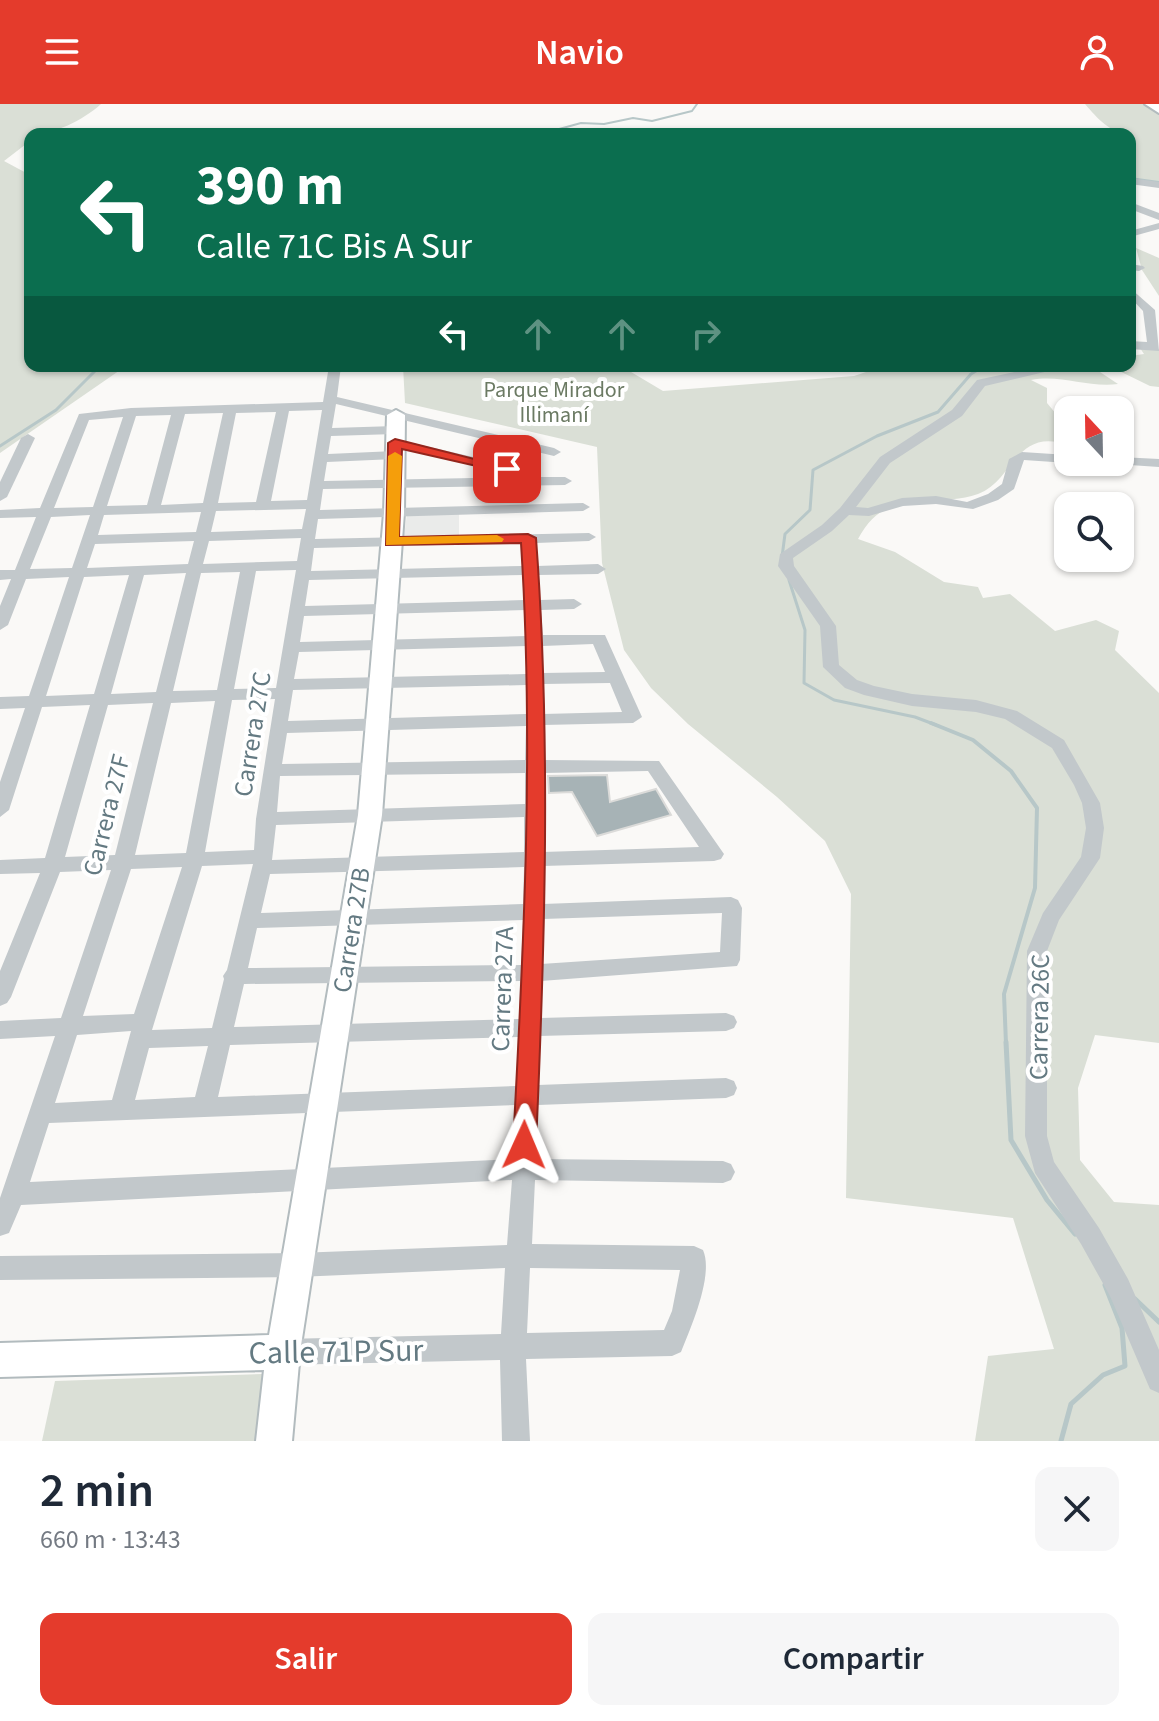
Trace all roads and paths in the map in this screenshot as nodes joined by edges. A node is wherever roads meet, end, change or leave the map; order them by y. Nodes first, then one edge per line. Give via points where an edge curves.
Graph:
1 (1151, 104) edge
2 (1159, 109) edge
3 (1136, 182) edge
4 (1159, 185) edge
5 (1136, 207) edge
6 (1159, 217) edge
7 (1159, 226) edge
8 (1136, 232) edge
9 (1136, 291) edge
10 (1136, 345) edge
11 (1156, 346) edge
12 (334, 372) edge
13 (1028, 372) edge
14 (329, 403) junction
15 (283, 409) junction
16 (230, 410) junction
17 (179, 411) junction
18 (131, 412) junction
19 (325, 432) junction
20 (395, 436) junction
21 (28, 438) dead end
22 (554, 452) dead end
23 (321, 458) junction
24 (1054, 458) edge
25 (1134, 462) edge
26 (1159, 463) edge
27 (394, 482) junction
28 (317, 485) junction
29 (1, 490) edge
30 (263, 504) junction
31 (210, 506) junction
32 (583, 507) dead end
33 (99, 509) junction
34 (153, 509) junction
35 (313, 509) junction
36 (845, 511) junction
37 (46, 512) junction
38 (394, 513) junction
39 (0, 514) edge
40 (202, 536) junction
41 (589, 537) dead end
42 (309, 538) junction
43 (528, 538) junction
44 (89, 540) junction
45 (391, 542) junction
46 (249, 566) junction
47 (194, 569) junction
48 (598, 569) dead end
49 (138, 570) junction
50 (304, 570) junction
51 (78, 571) junction
52 (530, 571) junction
53 (22, 574) junction
54 (389, 574) junction
55 (0, 575) edge
56 (533, 604) junction
57 (574, 604) dead end
58 (386, 606) junction
59 (297, 611) junction
60 (0, 625) edge
61 (535, 641) junction
62 (383, 644) junction
63 (291, 647) junction
64 (617, 677) junction
65 (535, 679) junction
66 (380, 682) junction
67 (285, 689) junction
68 (224, 696) junction
69 (161, 698) junction
70 (98, 700) junction
71 (34, 702) junction
72 (0, 703) edge
73 (535, 719) junction
74 (377, 724) junction
75 (279, 727) junction
76 (535, 765) junction
77 (374, 769) junction
78 (272, 770) junction
79 (0, 810) edge
80 (532, 810) junction
81 (370, 815) junction
82 (265, 819) junction
83 (194, 860) junction
84 (532, 860) junction
85 (261, 862) junction
86 (123, 863) junction
87 (362, 864) junction
88 (53, 865) junction
89 (0, 867) edge
90 (533, 911) junction
91 (353, 917) junction
92 (248, 921) junction
93 (532, 973) junction
94 (233, 976) junction
95 (344, 977) junction
96 (0, 997) edge
97 (726, 1022) dead end
98 (67, 1026) junction
99 (530, 1027) junction
100 (0, 1030) edge
101 (142, 1030) junction
102 (334, 1036) junction
103 (220, 1038) junction
104 (726, 1088) dead end
105 (526, 1095) junction
106 (323, 1102) junction
107 (204, 1107) junction
108 (121, 1110) junction
109 (39, 1113) junction
110 (524, 1169) junction
111 (723, 1172) dead end
112 (311, 1181) junction
113 (14, 1194) junction
114 (0, 1225) edge
115 (519, 1256) junction
116 (297, 1265) junction
117 (0, 1268) edge
118 (513, 1347) junction
119 (283, 1352) junction
120 (0, 1360) edge
121 (1159, 1380) edge
122 (274, 1441) edge
123 (516, 1441) edge

1 - 2 street
3 - 4 street
5 - 6 street
7 - 8 street
9 - 11 street via 1149,310
10 - 11 street
12 - 14 street, Carrera 27C
13 - 36 street via 993,378 974,389 957,413 885,460
14 - 15 street
14 - 19 street, Carrera 27C
14 - 20 street
15 - 16 street
15 - 30 street
16 - 17 street
16 - 31 street, Carrera 27F
17 - 18 street
17 - 34 street
18 - 33 street
18 - 37 street via 84,417
19 - 20 street
19 - 23 street, Carrera 27C
20 - 22 street
20 - 23 street
20 - 27 street, Carrera 27B
20 - 27 street via 558,481
21 - 29 street
23 - 28 street, Carrera 27C
24 - 36 street via 1016,459 1009,486 968,506 936,500
25 - 26 street
27 - 28 street
27 - 38 street, Carrera 27B
28 - 35 street, Carrera 27C
30 - 31 street
30 - 35 street
31 - 34 street
31 - 40 street, Carrera 27F
32 - 38 street
33 - 34 street
33 - 37 street
33 - 44 street
35 - 38 street
35 - 42 street, Carrera 27C
36 - 121 street, Carrera 26C via 785,557 798,586 828,626 831,667 851,684 912,700 1011,715 1058,744 1091,803 1095,828 1090,858 1050,918 1037,951 1036,1136 1043,1166 1119,1288
37 - 39 street
37 - 53 street
38 - 45 street, Carrera 27B
40 - 42 street
40 - 44 street
40 - 47 street, Carrera 27F
41 - 43 street
42 - 45 street
42 - 50 street, Carrera 27C
43 - 45 street
43 - 52 street, Carrera 27A
44 - 51 street
45 - 54 street, Carrera 27B
46 - 47 street
46 - 50 street
46 - 68 street
47 - 49 street
47 - 69 street, Carrera 27F
48 - 52 street
49 - 51 street
49 - 70 street
50 - 54 street
50 - 59 street, Carrera 27C
51 - 53 street
51 - 71 street
52 - 54 street
52 - 56 street, Carrera 27A
53 - 55 street
53 - 60 street
54 - 58 street, Carrera 27B
56 - 57 street
56 - 58 street
56 - 61 street, Carrera 27A
58 - 59 street
58 - 62 street, Carrera 27B
59 - 63 street, Carrera 27C
61 - 62 street
61 - 64 street via 599,639
61 - 65 street, Carrera 27A
62 - 63 street
62 - 66 street, Carrera 27B
63 - 67 street, Carrera 27C
64 - 65 street
64 - 73 street via 633,717
65 - 66 street
65 - 73 street, Carrera 27A
66 - 67 street
66 - 74 street, Carrera 27B
67 - 68 street
67 - 75 street, Carrera 27C
68 - 69 street
68 - 83 street
69 - 70 street
69 - 86 street, Carrera 27F
70 - 71 street
70 - 88 street
71 - 72 street
71 - 79 street
73 - 74 street
73 - 76 street, Carrera 27A
74 - 75 street
74 - 77 street, Carrera 27B
75 - 78 street, Carrera 27C
76 - 77 street
76 - 80 street, Carrera 27A
76 - 84 street via 653,765 714,854
77 - 78 street
77 - 81 street, Carrera 27B
78 - 82 street, Carrera 27C
80 - 81 street
80 - 84 street, Carrera 27A
81 - 82 street
81 - 87 street, Carrera 27B
82 - 85 street, Carrera 27C
83 - 85 street
83 - 86 street
83 - 101 street
84 - 87 street
84 - 90 street, Carrera 27A
85 - 87 street
85 - 92 street, Carrera 27C
86 - 88 street
86 - 98 street, Carrera 27F
87 - 91 street, Carrera 27B
88 - 89 street
88 - 96 street
90 - 91 street
90 - 93 street, Carrera 27A
90 - 93 street via 731,905 730,960
91 - 92 street
91 - 95 street, Carrera 27B
92 - 94 street, Carrera 27C
93 - 95 street
93 - 99 street, Carrera 27A
94 - 95 street
94 - 103 street, Carrera 27C
95 - 102 street, Carrera 27B
97 - 99 street
98 - 100 street
98 - 101 street
98 - 109 street, Carrera 27F
99 - 102 street
99 - 105 street, Carrera 27A
101 - 103 street
101 - 108 street
102 - 103 street
102 - 106 street, Carrera 27B
103 - 107 street, Carrera 27C
104 - 105 street
105 - 106 street
105 - 110 street, Carrera 27A
106 - 107 street
106 - 112 street, Carrera 27B
107 - 108 street
108 - 109 street
109 - 113 street, Carrera 27F
110 - 111 street
110 - 112 street
110 - 115 street, Carrera 27A
112 - 113 street
112 - 116 street, Carrera 27B
113 - 114 street, Carrera 27F
115 - 116 street
115 - 118 street, Carrera 27A
115 - 118 street, Calle 71P Sur via 694,1258 685,1311 672,1343
116 - 117 street
116 - 119 street, Carrera 27B
118 - 119 street, Calle 71P Sur
118 - 123 street, Carrera 27A
119 - 120 street, Calle 71P Sur
119 - 122 street, Carrera 27B

